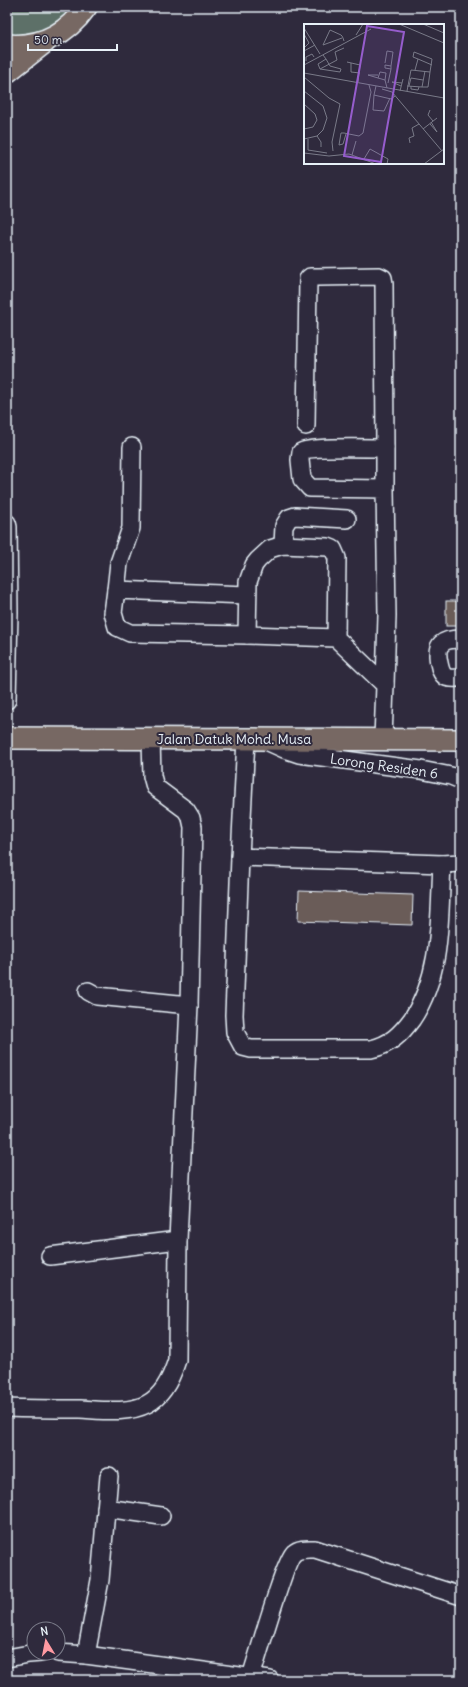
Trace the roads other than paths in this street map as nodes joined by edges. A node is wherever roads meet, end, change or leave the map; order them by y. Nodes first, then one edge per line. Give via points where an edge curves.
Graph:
1 (86, 7) edge
2 (48, 40) junction
3 (7, 45) edge
4 (7, 72) edge
5 (306, 426) dead end
6 (132, 447) dead end
7 (385, 448) junction
8 (385, 489) junction
9 (347, 519) dead end
10 (7, 523) edge
11 (283, 545) junction
12 (116, 590) junction
13 (247, 596) junction
14 (8, 613) edge
15 (247, 635) junction
16 (336, 638) junction
17 (461, 639) edge
18 (461, 678) edge
19 (385, 686) junction
20 (7, 700) edge
21 (7, 738) edge
22 (151, 739) junction
23 (254, 739) junction
24 (383, 739) junction
25 (461, 740) edge
26 (461, 780) edge
27 (240, 857) junction
28 (461, 863) edge
29 (442, 864) junction
30 (88, 991) dead end
31 (189, 1005) junction
32 (178, 1240) junction
33 (50, 1256) dead end
34 (7, 1408) edge
35 (109, 1476) dead end
36 (106, 1508) junction
37 (161, 1516) dead end
38 (461, 1596) edge
39 (66, 1654) edge
40 (26, 1655) edge
41 (86, 1655) junction
42 (7, 1658) edge
43 (251, 1677) junction
44 (270, 1680) edge

1 - 2 main road via 64,31
2 - 3 main road via 29,45
2 - 4 main road
5 - 7 street via 308,279 379,276 383,278 384,284
6 - 12 street via 131,528 119,563
7 - 8 street
7 - 8 street via 305,450 301,452 300,460 302,480 310,488
8 - 19 street
9 - 11 street via 295,516 289,518 284,526
10 - 14 street
11 - 13 street via 266,552 254,565 248,582
11 - 16 street via 328,547 334,550 338,573
12 - 13 street
12 - 15 street via 114,617 117,627 124,631
13 - 15 street
14 - 20 street
15 - 16 street
16 - 19 street
17 - 18 street via 444,642 437,652 444,676
19 - 24 street
21 - 22 main road, Jalan Datuk Mohd. Musa
22 - 23 main road, Jalan Datuk Mohd. Musa
22 - 31 street via 152,776 155,787 186,810 192,818
23 - 24 main road, Jalan Datuk Mohd. Musa
23 - 26 street, Lorong Residen 6 via 299,754 421,770
23 - 27 street
24 - 25 main road, Jalan Datuk Mohd. Musa
27 - 29 street
27 - 29 street via 234,1015 236,1035 243,1047 252,1049 371,1049 400,1035 422,1002 435,963
28 - 29 street
30 - 31 street via 97,996
31 - 32 street
32 - 33 street
32 - 34 street via 177,1360 172,1374 159,1394 146,1405 133,1409
35 - 36 street
36 - 37 street
36 - 41 street via 100,1580
38 - 43 street via 315,1549 297,1551 292,1555 284,1574
39 - 41 street
40 - 42 street
41 - 43 street
43 - 44 street

